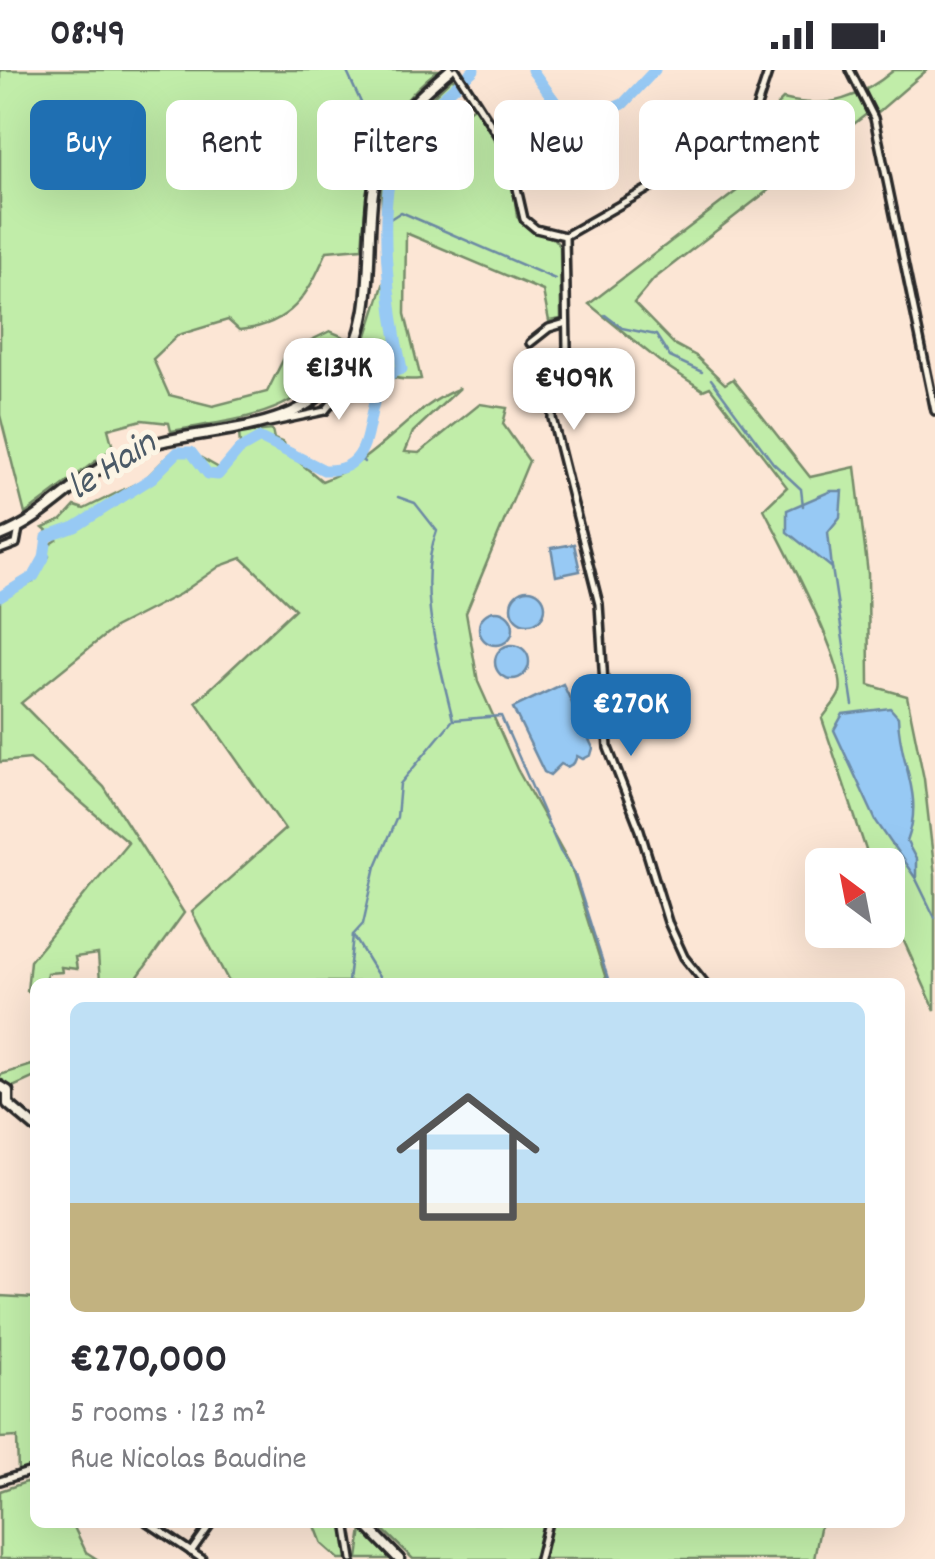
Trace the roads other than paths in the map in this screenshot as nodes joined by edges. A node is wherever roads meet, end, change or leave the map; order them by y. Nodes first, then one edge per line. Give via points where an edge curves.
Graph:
1 (769, 70) edge
2 (850, 70) edge
3 (455, 72) edge
4 (565, 236) junction
5 (566, 323) junction
6 (530, 344) dead end
7 (339, 374) junction
8 (935, 411) edge
9 (266, 423) junction
10 (19, 528) junction
11 (0, 536) edge
12 (0, 550) edge
13 (701, 978) edge
14 (0, 1086) edge
15 (4, 1106) edge
16 (30, 1124) edge
17 (30, 1472) edge
18 (0, 1482) edge
19 (156, 1528) edge
20 (208, 1528) edge
21 (347, 1528) edge
22 (369, 1528) edge
23 (547, 1528) edge
24 (191, 1552) junction
25 (202, 1559) edge
26 (352, 1559) edge
27 (399, 1559) edge
28 (539, 1559) edge

1 - 4 street via 739,137
2 - 8 street via 868,102
3 - 4 street via 509,153 524,219
3 - 7 main road via 411,105 387,140 379,161 363,320
4 - 5 street
5 - 6 street
5 - 13 street via 552,418 599,604 606,738 668,922
7 - 9 main road via 302,408
7 - 9 street via 347,385 325,411
9 - 10 main road via 130,452
10 - 11 main road
10 - 12 street via 16,544
14 - 15 main road via 8,1091
15 - 16 main road
17 - 18 street
19 - 24 street
20 - 24 street
21 - 26 street
22 - 27 main road
23 - 28 street
24 - 25 street

